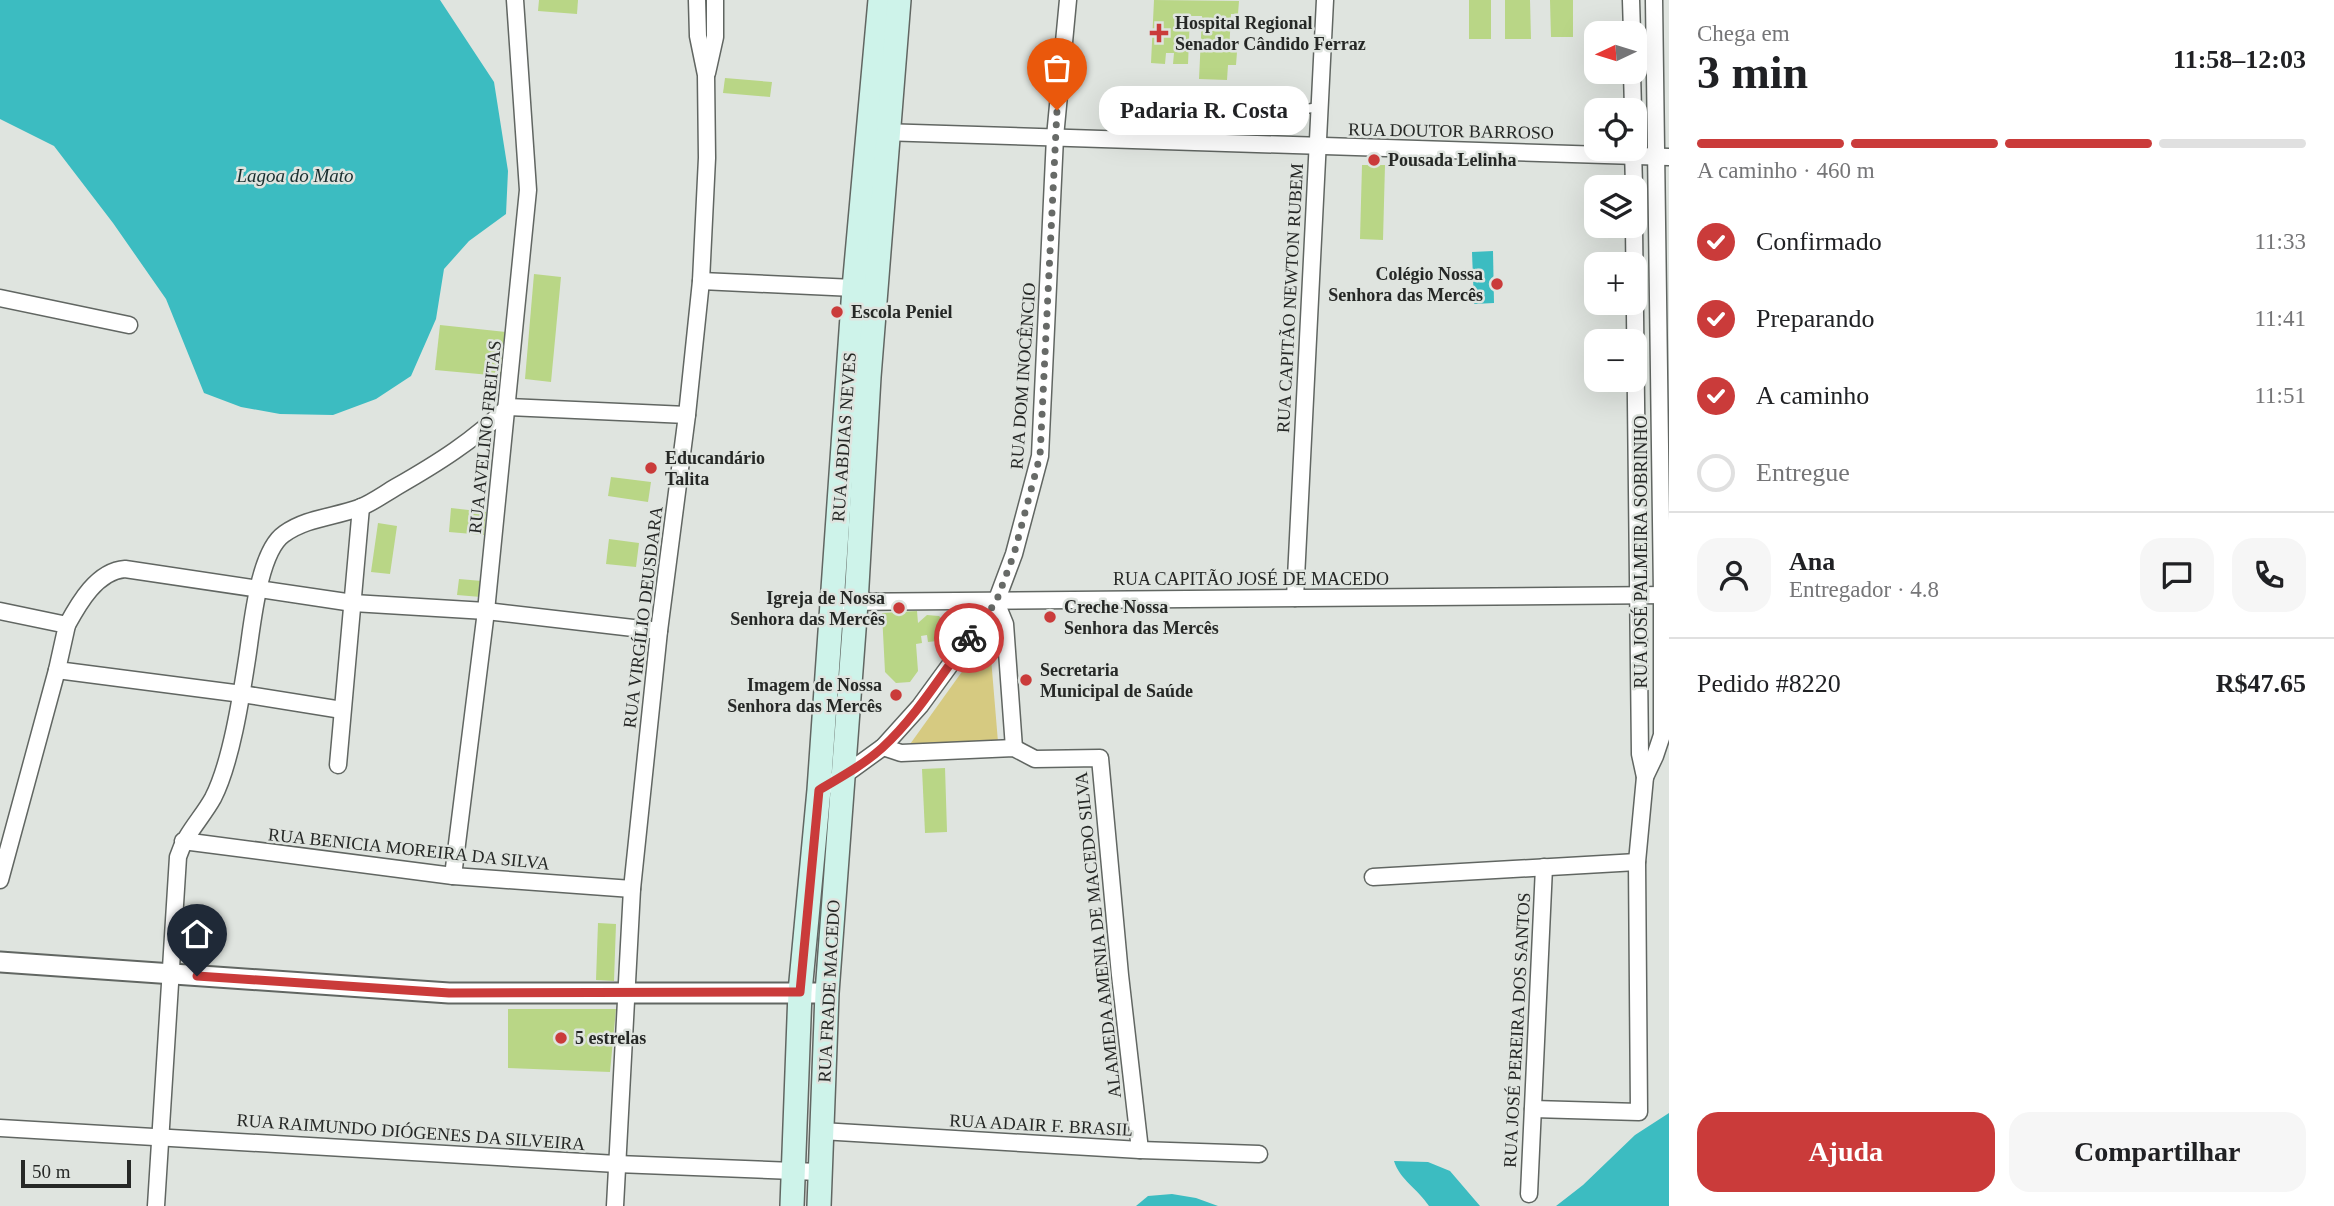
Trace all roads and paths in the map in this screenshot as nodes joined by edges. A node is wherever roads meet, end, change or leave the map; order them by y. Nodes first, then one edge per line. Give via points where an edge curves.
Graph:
1 (515, 0) edge
2 (697, 0) edge
3 (715, 0) edge
4 (880, 0) edge
5 (899, 0) edge
6 (1068, 0) edge
7 (1325, 0) edge
8 (1631, 0) edge
9 (1654, 0) edge
10 (1632, 21) edge
11 (885, 61) junction
12 (706, 75) junction
13 (1319, 107) junction
14 (1107, 113) dead end
15 (879, 132) junction
16 (1055, 138) junction
17 (1317, 147) junction
18 (1584, 151) edge
19 (1663, 156) edge
20 (1634, 238) edge
21 (701, 281) junction
22 (854, 288) junction
23 (0, 298) edge
24 (129, 325) dead end
25 (859, 376) junction
26 (508, 407) junction
27 (687, 415) junction
28 (1637, 424) junction
29 (1660, 424) junction
30 (361, 507) junction
31 (258, 590) junction
32 (1640, 595) junction
33 (1665, 595) edge
34 (1295, 598) junction
35 (996, 602) junction
36 (353, 603) junction
37 (845, 603) junction
38 (0, 611) edge
39 (486, 611) junction
40 (67, 625) junction
41 (659, 631) junction
42 (57, 670) junction
43 (242, 694) junction
44 (342, 710) junction
45 (883, 747) junction
46 (1014, 748) junction
47 (338, 765) dead end
48 (843, 776) junction
49 (1645, 778) junction
50 (819, 790) junction
51 (183, 841) junction
52 (1637, 862) junction
53 (1544, 867) junction
54 (453, 876) junction
55 (1373, 877) dead end
56 (0, 880) edge
57 (632, 889) junction
58 (0, 962) edge
59 (171, 974) junction
60 (626, 992) junction
61 (800, 992) junction
62 (827, 993) junction
63 (1533, 1109) junction
64 (0, 1128) edge
65 (821, 1131) junction
66 (162, 1136) junction
67 (1140, 1150) junction
68 (1259, 1154) dead end
69 (617, 1164) junction
70 (792, 1171) junction
71 (819, 1172) junction
72 (1529, 1194) dead end
73 (156, 1206) edge
74 (615, 1206) edge
75 (792, 1206) edge
76 (819, 1206) edge

1 - 26 street, RUA AVELINO FREITAS via 528,190
2 - 12 street, RUA VIRGÍLIO DEUSDARA
3 - 12 street, RUA VIRGÍLIO DEUSDARA via 714,45
4 - 11 main road, RUA ABDIAS NEVES
5 - 11 main road, RUA ABDIAS NEVES
6 - 16 street, RUA DOM INOCÊNCIO
7 - 13 street, RUA CAPITÃO NEWTON RUBEM
8 - 10 street
9 - 19 street, RUA JOSÉ PALMEIRA SOBRINHO
11 - 15 main road, RUA ABDIAS NEVES
12 - 21 street, RUA VIRGÍLIO DEUSDARA
13 - 14 lane via 1274,117
13 - 17 street, RUA CAPITÃO NEWTON RUBEM
15 - 16 street, RUA DOUTOR BARROSO
15 - 22 main road, RUA ABDIAS NEVES
15 - 25 main road, RUA ABDIAS NEVES
16 - 17 street, RUA DOUTOR BARROSO
16 - 35 street, RUA DOM INOCÊNCIO via 1040,456 1018,542
17 - 18 street, RUA DOUTOR BARROSO
17 - 34 street, RUA CAPITÃO NEWTON RUBEM
19 - 29 street, RUA JOSÉ PALMEIRA SOBRINHO
20 - 28 street, RUA JOSÉ PALMEIRA SOBRINHO
21 - 22 street
21 - 27 street, RUA VIRGÍLIO DEUSDARA
22 - 25 main road, RUA ABDIAS NEVES
23 - 24 street
25 - 37 main road, RUA ABDIAS NEVES
26 - 27 street
26 - 30 street via 470,442
26 - 39 street, RUA AVELINO FREITAS
27 - 41 street, RUA VIRGÍLIO DEUSDARA
28 - 29 street
28 - 32 street, RUA JOSÉ PALMEIRA SOBRINHO
29 - 33 street, RUA JOSÉ PALMEIRA SOBRINHO
30 - 31 street via 307,522 284,534 273,544
30 - 36 street
31 - 36 street
31 - 40 street via 120,569 98,582
31 - 43 street
32 - 33 street, RUA CAPITÃO JOSÉ DE MACEDO
32 - 34 street, RUA CAPITÃO JOSÉ DE MACEDO
32 - 49 street, RUA JOSÉ PALMEIRA SOBRINHO via 1640,754
33 - 49 street, RUA JOSÉ PALMEIRA SOBRINHO via 1662,735
34 - 35 street, RUA CAPITÃO JOSÉ DE MACEDO
35 - 37 street, RUA CAPITÃO JOSÉ DE MACEDO
35 - 45 street, RUA DOM INOCÊNCIO via 920,706
35 - 46 street via 1005,624
36 - 39 street
36 - 44 street
37 - 48 main road, RUA ABDIAS NEVES
37 - 50 main road, RUA ABDIAS NEVES
38 - 40 street
39 - 41 street
39 - 54 street, RUA AVELINO FREITAS
40 - 42 street
41 - 57 street, RUA VIRGÍLIO DEUSDARA
42 - 43 street
42 - 56 street
43 - 44 street
43 - 51 street via 213,798
44 - 47 street
45 - 46 street via 901,753
45 - 48 street, RUA DOM INOCÊNCIO
46 - 67 street, ALAMEDA AMENIA DE MACEDO SILVA via 1035,759 1100,758
48 - 50 street, RUA DOM INOCÊNCIO
48 - 62 main road, RUA FRADE MACEDO
49 - 52 street, RUA JOSÉ PALMEIRA SOBRINHO
50 - 61 main road, RUA FRADE MACEDO
51 - 54 street, RUA BENICIA MOREIRA DA SILVA
51 - 59 street via 178,856
52 - 53 street
52 - 63 street, RUA JOSÉ PALMEIRA SOBRINHO via 1639,1112
53 - 55 street
53 - 63 street, RUA JOSÉ PEREIRA DOS SANTOS
54 - 57 street, RUA BENICIA MOREIRA DA SILVA
57 - 60 street, RUA VIRGÍLIO DEUSDARA
58 - 59 street
59 - 60 street via 449,993
59 - 66 street
60 - 61 street
60 - 69 street, RUA VIRGÍLIO DEUSDARA
61 - 62 street
61 - 70 main road, RUA FRADE MACEDO
62 - 65 main road, RUA FRADE MACEDO
63 - 72 street, RUA JOSÉ PEREIRA DOS SANTOS
64 - 66 street, RUA RAIMUNDO DIÓGENES DA SILVEIRA
65 - 67 street, RUA ADAIR F. BRASIL
65 - 71 main road, RUA FRADE MACEDO
66 - 69 street, RUA RAIMUNDO DIÓGENES DA SILVEIRA
66 - 73 street
67 - 68 street, RUA ADAIR F. BRASIL
69 - 70 street, RUA RAIMUNDO DIÓGENES DA SILVEIRA
69 - 74 street, RUA VIRGÍLIO DEUSDARA
70 - 71 street, RUA RAIMUNDO DIÓGENES DA SILVEIRA
70 - 75 main road, RUA FRADE MACEDO
71 - 76 main road, RUA FRADE MACEDO

